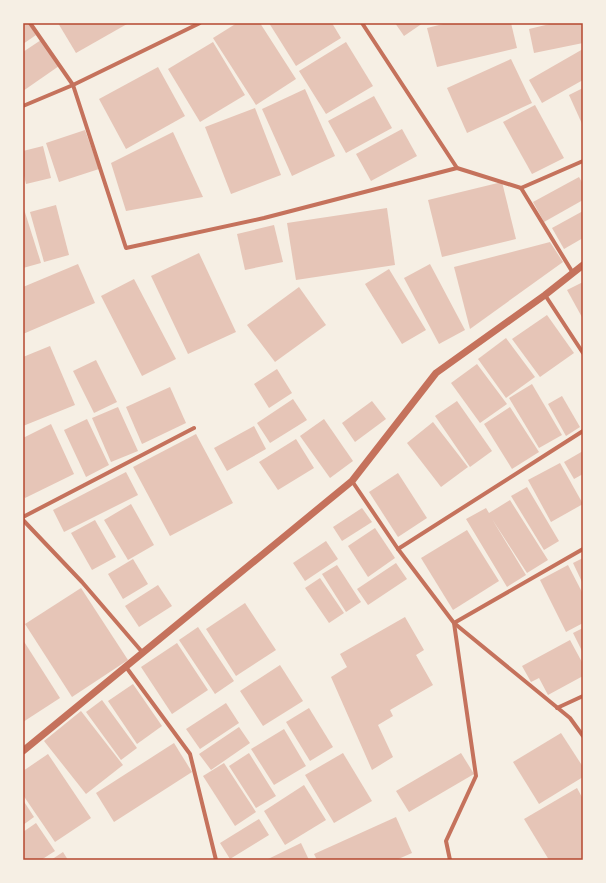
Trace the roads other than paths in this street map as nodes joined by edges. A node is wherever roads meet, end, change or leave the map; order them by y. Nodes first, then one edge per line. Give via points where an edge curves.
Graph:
1 (30, 23) edge
2 (200, 23) edge
3 (362, 23) edge
4 (73, 85) junction
5 (23, 106) edge
6 (583, 161) edge
7 (457, 168) junction
8 (521, 188) junction
9 (583, 265) edge
10 (573, 273) junction
11 (546, 295) junction
12 (583, 353) edge
13 (194, 428) dead end
14 (583, 430) edge
15 (352, 481) junction
16 (23, 518) edge
17 (398, 549) junction
18 (583, 549) edge
19 (454, 623) junction
20 (143, 654) junction
21 (126, 667) junction
22 (583, 696) edge
23 (557, 708) junction
24 (583, 736) edge
25 (23, 751) edge
26 (216, 860) edge
27 (450, 860) edge

1 - 4 street
2 - 4 street
3 - 7 street
4 - 5 street
4 - 7 street via 126,248 264,218
6 - 8 street
7 - 8 street
8 - 10 street
9 - 10 street
10 - 11 street
11 - 12 street
11 - 15 street via 436,373
13 - 16 street
14 - 17 street
15 - 17 street
15 - 20 street
16 - 20 street
17 - 19 street
18 - 19 street
19 - 23 street
19 - 27 street via 476,776 446,841
20 - 21 street
21 - 25 street
21 - 26 street via 190,754
22 - 23 street
23 - 24 street via 570,718

